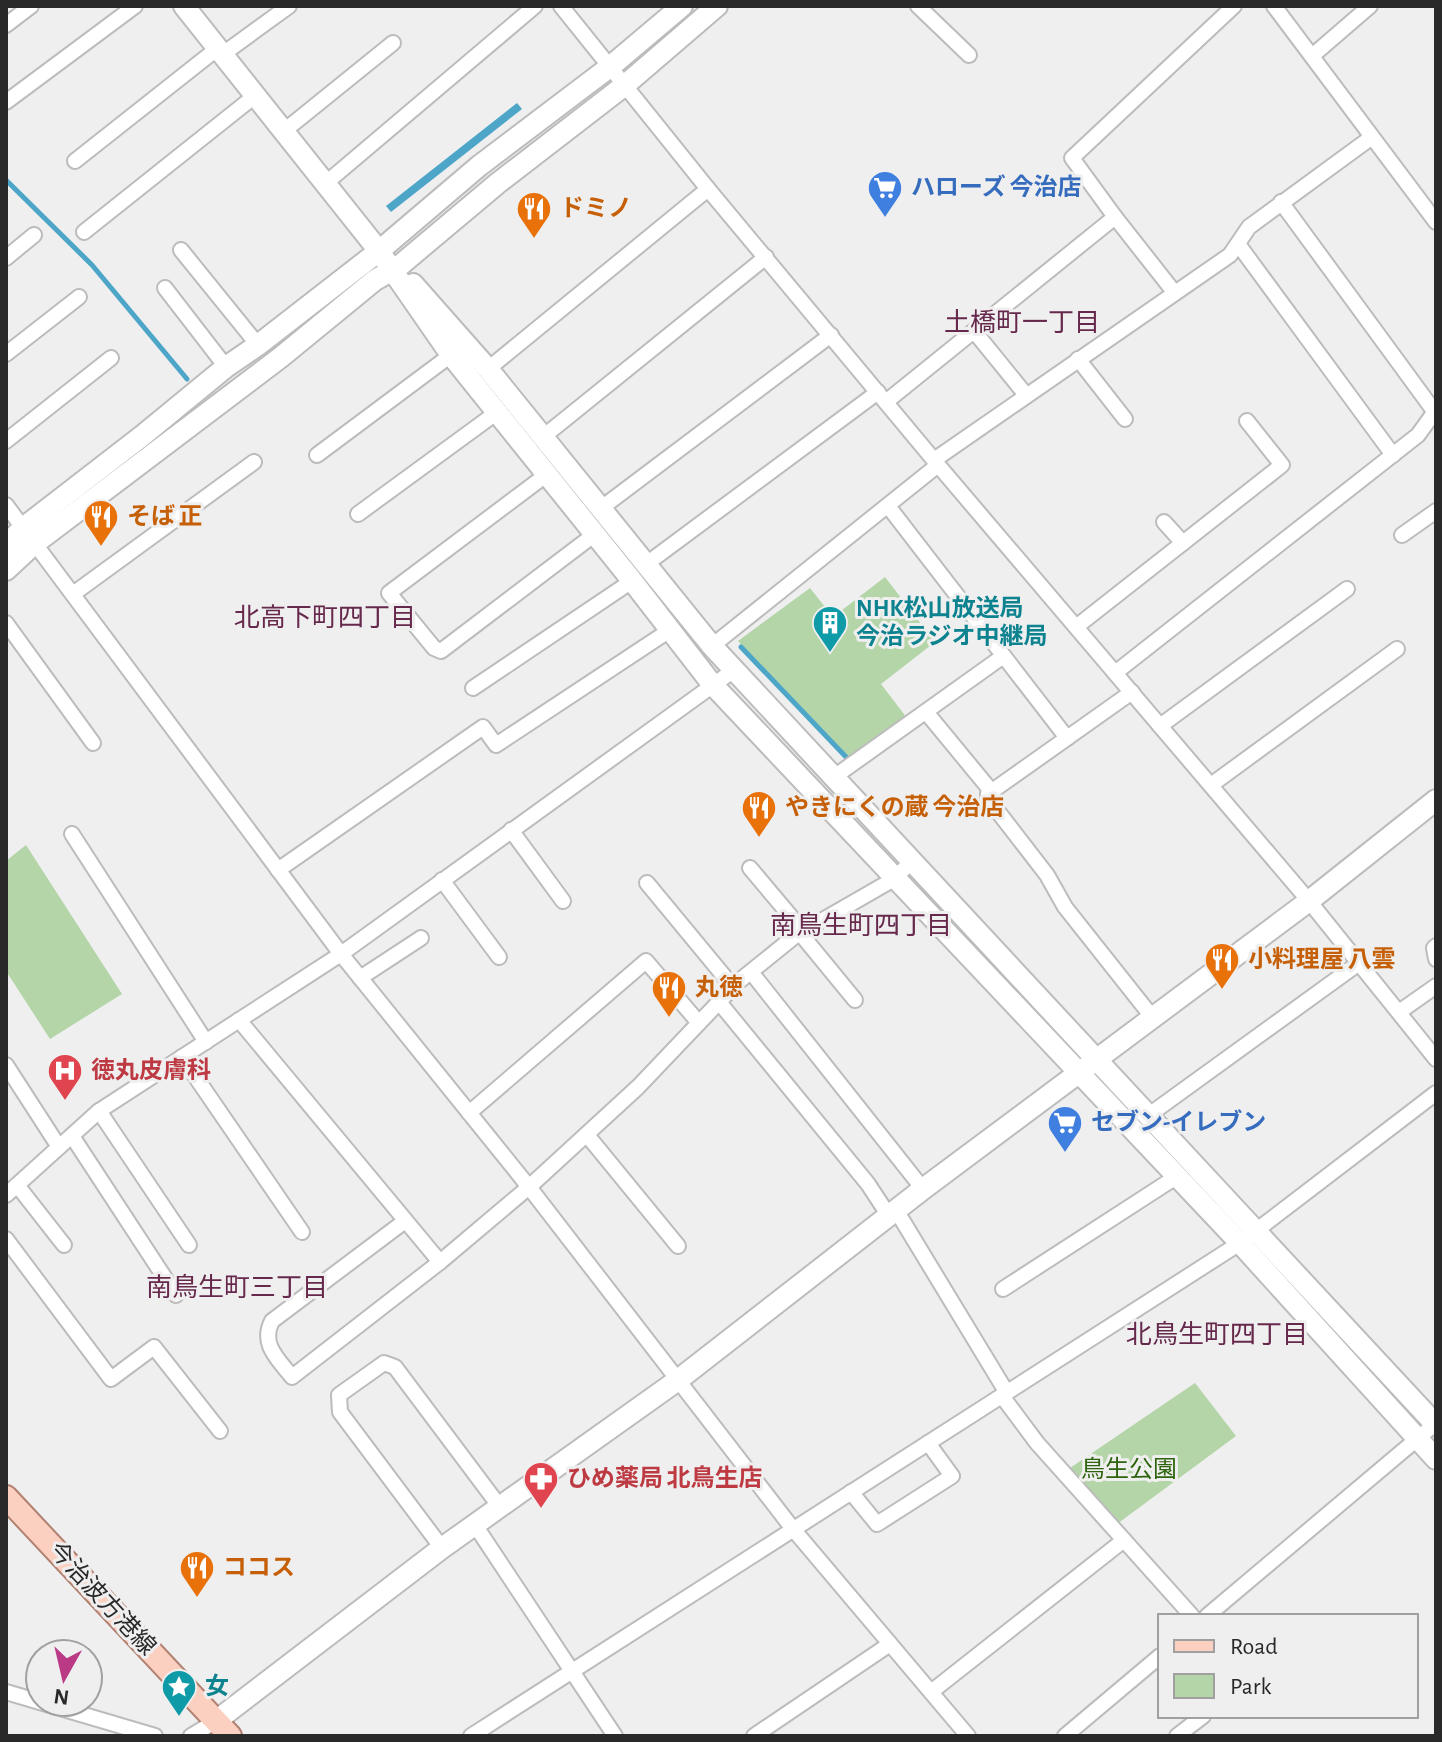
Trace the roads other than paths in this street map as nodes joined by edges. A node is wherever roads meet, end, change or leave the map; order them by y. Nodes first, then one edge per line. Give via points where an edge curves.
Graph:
1 (31, 6) edge
2 (135, 6) edge
3 (184, 6) edge
4 (289, 6) edge
5 (535, 6) edge
6 (561, 6) edge
7 (682, 6) edge
8 (717, 6) edge
9 (918, 6) edge
10 (1234, 6) edge
11 (1274, 6) edge
12 (1370, 6) edge
13 (6, 25) edge
14 (393, 43) dead end
15 (221, 51) junction
16 (969, 55) dead end
17 (1312, 56) junction
18 (611, 66) junction
19 (625, 85) junction
20 (256, 95) junction
21 (6, 102) edge
22 (284, 131) junction
23 (1372, 137) junction
24 (75, 161) dead end
25 (326, 183) junction
26 (708, 189) junction
27 (1281, 202) junction
28 (1115, 217) junction
29 (1436, 222) edge
30 (84, 232) dead end
31 (34, 235) dead end
32 (1238, 244) junction
33 (181, 250) dead end
34 (379, 251) junction
35 (766, 257) junction
36 (6, 258) edge
37 (395, 270) junction
38 (165, 288) dead end
39 (1174, 292) junction
40 (79, 297) dead end
41 (974, 331) junction
42 (831, 335) junction
43 (258, 345) junction
44 (6, 354) edge
45 (451, 355) junction
46 (111, 358) dead end
47 (1078, 359) junction
48 (226, 367) junction
49 (488, 369) junction
50 (1026, 395) junction
51 (883, 397) junction
52 (1435, 410) edge
53 (496, 413) junction
54 (1125, 419) dead end
55 (1247, 421) dead end
56 (543, 437) junction
57 (6, 441) edge
58 (317, 455) dead end
59 (1393, 455) junction
60 (254, 462) dead end
61 (936, 463) junction
62 (546, 475) junction
63 (6, 505) edge
64 (888, 506) junction
65 (600, 509) junction
66 (1436, 511) edge
67 (358, 514) dead end
68 (1164, 522) dead end
69 (595, 534) junction
70 (1402, 535) dead end
71 (28, 536) junction
72 (1183, 543) junction
73 (6, 545) edge
74 (6, 570) edge
75 (639, 573) junction
76 (1347, 589) dead end
77 (73, 594) junction
78 (6, 623) edge
79 (1076, 627) junction
80 (670, 630) junction
81 (712, 646) junction
82 (1397, 649) dead end
83 (1002, 657) junction
84 (734, 670) junction
85 (1115, 673) junction
86 (712, 684) junction
87 (473, 688) dead end
88 (1132, 692) junction
89 (926, 712) junction
90 (1160, 726) junction
91 (1067, 738) junction
92 (93, 743) dead end
93 (834, 777) junction
94 (1211, 785) junction
95 (992, 792) junction
96 (1436, 800) edge
97 (511, 830) junction
98 (72, 834) dead end
99 (912, 861) junction
100 (750, 868) dead end
101 (278, 870) junction
102 (894, 879) junction
103 (442, 880) junction
104 (647, 883) dead end
105 (563, 901) dead end
106 (1309, 901) junction
107 (802, 932) junction
108 (421, 938) dead end
109 (1436, 946) edge
110 (341, 954) junction
111 (499, 957) dead end
112 (1436, 959) edge
113 (1359, 963) junction
114 (751, 972) junction
115 (360, 978) junction
116 (1436, 986) edge
117 (733, 987) junction
118 (855, 1000) dead end
119 (719, 1002) junction
120 (1399, 1012) junction
121 (1153, 1018) junction
122 (239, 1020) junction
123 (699, 1023) junction
124 (206, 1042) junction
125 (182, 1057) junction
126 (1436, 1059) edge
127 (1097, 1060) junction
128 (6, 1065) edge
129 (1079, 1074) junction
130 (1436, 1093) edge
131 (99, 1111) junction
132 (469, 1113) junction
133 (1149, 1115) junction
134 (587, 1135) junction
135 (72, 1136) junction
136 (59, 1147) junction
137 (1176, 1177) junction
138 (529, 1187) junction
139 (923, 1189) junction
140 (12, 1190) edge
141 (892, 1213) junction
142 (405, 1221) junction
143 (1257, 1230) junction
144 (302, 1232) dead end
145 (6, 1239) edge
146 (1240, 1243) junction
147 (64, 1245) dead end
148 (189, 1245) dead end
149 (678, 1246) dead end
150 (440, 1262) junction
151 (1003, 1289) dead end
152 (176, 1295) dead end
153 (678, 1380) junction
154 (1004, 1394) junction
155 (1436, 1424) edge
156 (220, 1431) dead end
157 (1417, 1438) junction
158 (928, 1443) junction
159 (1436, 1459) edge
160 (851, 1492) junction
161 (6, 1497) edge
162 (500, 1507) junction
163 (475, 1525) junction
164 (793, 1529) junction
165 (1124, 1540) junction
166 (442, 1548) junction
167 (1190, 1614) edge
168 (1209, 1614) edge
169 (890, 1644) junction
170 (1158, 1658) edge
171 (574, 1671) junction
172 (6, 1692) edge
173 (931, 1692) junction
174 (1200, 1718) edge
175 (223, 1728) edge
176 (155, 1736) edge
177 (191, 1736) edge
178 (471, 1736) edge
179 (615, 1736) edge
180 (754, 1736) edge
181 (968, 1736) edge
182 (1065, 1736) edge
183 (1177, 1736) edge

1 - 13 street
2 - 21 street
3 - 15 street
4 - 15 street
5 - 25 street
6 - 18 street
7 - 18 street
8 - 19 street
9 - 16 street
10 - 28 street via 1072,158
11 - 17 street
12 - 17 street
14 - 22 street
15 - 20 street
15 - 24 street
17 - 23 street
18 - 19 street
18 - 34 street via 479,166
19 - 26 street
19 - 37 street
20 - 22 street
20 - 30 street
22 - 25 street
23 - 27 street
23 - 29 street
25 - 34 street
26 - 35 street
26 - 49 street
27 - 32 street via 1249,227
27 - 52 street
28 - 39 street
28 - 41 street
31 - 36 street
32 - 39 street
32 - 59 street
33 - 43 street
34 - 37 street
34 - 43 street
35 - 42 street
35 - 56 street
37 - 45 street
37 - 49 street
37 - 71 street
38 - 48 street
39 - 47 street
40 - 44 street
41 - 50 street
41 - 51 street
42 - 51 street
42 - 65 street
43 - 48 street
45 - 53 street
45 - 58 street
46 - 57 street
47 - 50 street
47 - 54 street
48 - 71 street
49 - 56 street
50 - 61 street
51 - 61 street
51 - 75 street
52 - 59 street via 1418,435
53 - 62 street
53 - 67 street
55 - 72 street via 1282,465
56 - 65 street
59 - 85 street
60 - 77 street
61 - 64 street
61 - 79 street
62 - 69 street
62 - 69 street via 389,593 434,648 441,651
63 - 71 street
64 - 81 street
64 - 83 street
65 - 75 street
66 - 70 street
68 - 72 street
69 - 75 street
71 - 73 street
71 - 74 street
71 - 77 street
72 - 79 street
75 - 80 street
75 - 81 street
75 - 87 street
76 - 90 street
77 - 101 street
78 - 92 street
79 - 85 street
80 - 86 street
80 - 101 street via 496,745 483,727
81 - 84 street
82 - 94 street
83 - 89 street
83 - 91 street
84 - 86 street
84 - 93 street
85 - 88 street
86 - 97 street
86 - 102 street
88 - 90 street
88 - 91 street
89 - 93 street
89 - 95 street
90 - 94 street
91 - 95 street
93 - 99 street
94 - 106 street
95 - 121 street via 989,800 1065,907
96 - 106 street
97 - 103 street
97 - 105 street
98 - 124 street
99 - 102 street
99 - 127 street
100 - 107 street
101 - 110 street
102 - 107 street
102 - 129 street
103 - 110 street
103 - 111 street
104 - 117 street
106 - 113 street
106 - 121 street
107 - 114 street
107 - 118 street
108 - 115 street
109 - 112 street
110 - 115 street
110 - 122 street
113 - 120 street
113 - 133 street
114 - 117 street
114 - 139 street
115 - 132 street
116 - 120 street
117 - 119 street
119 - 123 street
119 - 141 street
120 - 126 street
121 - 127 street
122 - 124 street
122 - 142 street
123 - 132 street via 646,961
123 - 134 street
124 - 125 street
125 - 131 street
125 - 144 street
127 - 129 street
127 - 133 street
128 - 136 street
129 - 137 street
129 - 139 street
130 - 143 street
131 - 135 street
131 - 148 street
132 - 138 street
133 - 143 street
134 - 138 street
134 - 149 street
135 - 136 street
135 - 152 street
136 - 140 street
137 - 146 street
137 - 151 street
138 - 150 street
138 - 153 street
139 - 141 street
140 - 147 street
141 - 153 street
141 - 154 street
142 - 150 street
142 - 150 street via 272,1321 269,1348 292,1377
143 - 146 street
143 - 155 street
145 - 156 street via 111,1379 154,1347
146 - 154 street
146 - 157 street
153 - 162 street
153 - 164 street
154 - 158 street
154 - 165 street via 1037,1443
155 - 157 street
157 - 159 street
157 - 168 street
158 - 160 street
158 - 160 street via 952,1476 877,1524
160 - 164 street
161 - 175 main road, 今治波方港線
162 - 163 street
162 - 166 street via 395,1367 384,1363 339,1395 340,1412
163 - 166 street
163 - 171 street
164 - 169 street
164 - 171 street
165 - 167 street
165 - 173 street
166 - 175 street
169 - 173 street
169 - 180 street
170 - 182 street
171 - 178 street
171 - 179 street
172 - 176 street
173 - 181 street
174 - 183 street
175 - 177 street

